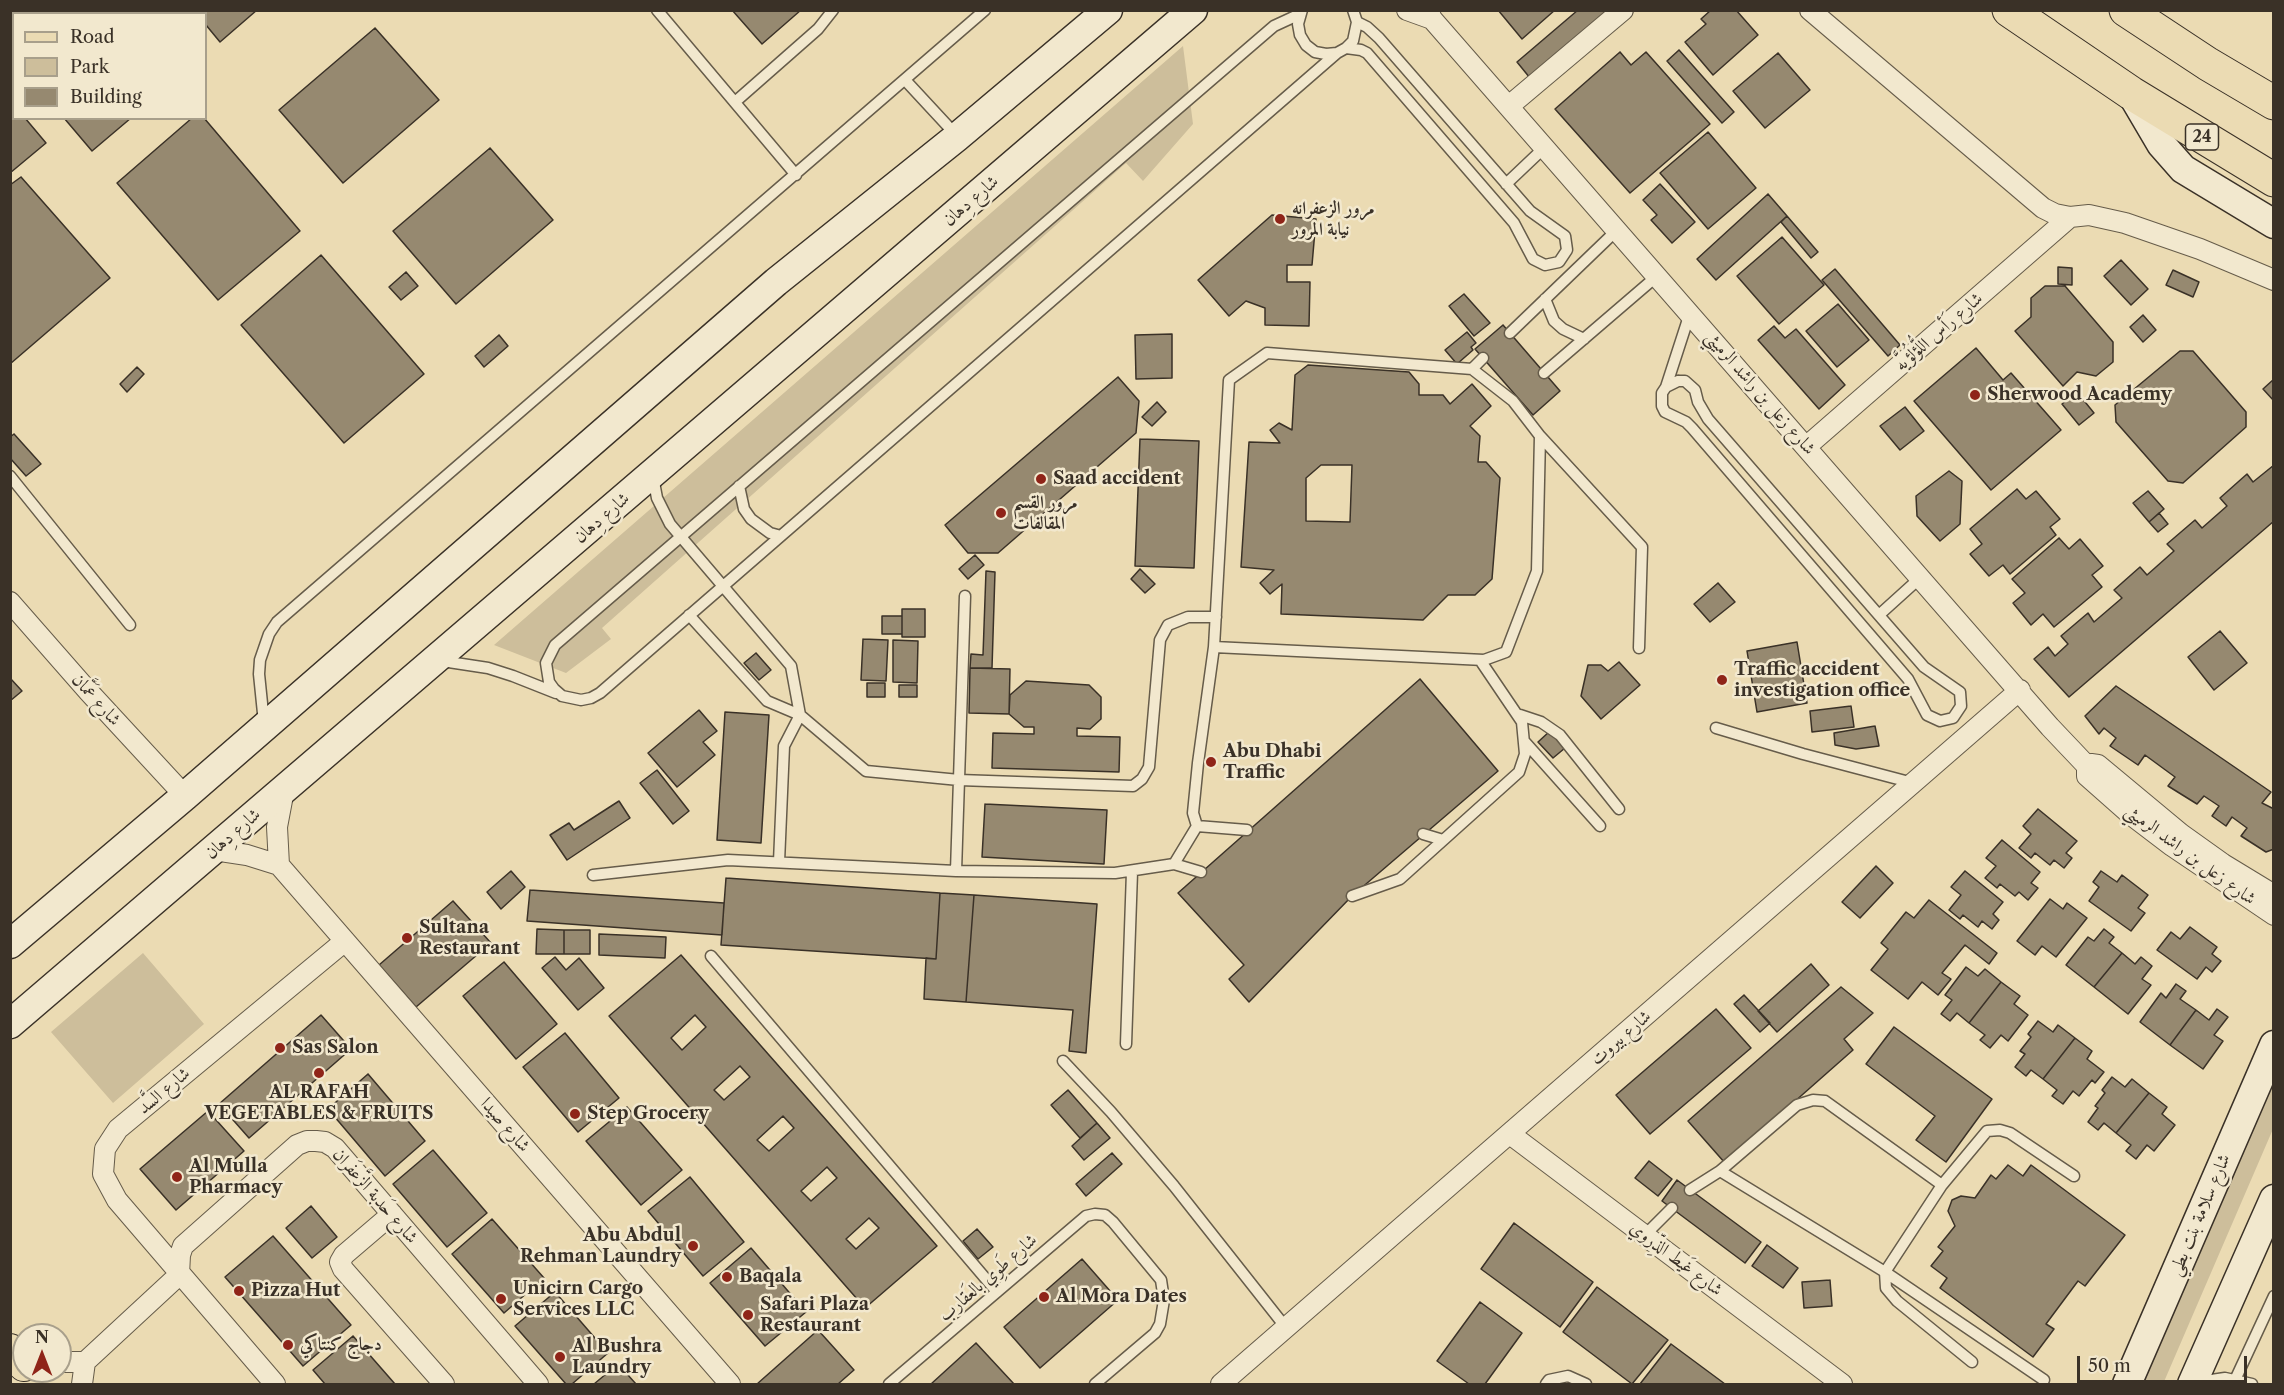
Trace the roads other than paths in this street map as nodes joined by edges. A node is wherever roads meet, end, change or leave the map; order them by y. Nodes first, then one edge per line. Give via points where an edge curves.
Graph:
1 (657, 10) edge
2 (833, 10) edge
3 (985, 10) edge
4 (1108, 10) edge
5 (1193, 10) edge
6 (1353, 10) edge
7 (1407, 10) edge
8 (1623, 10) edge
9 (1810, 10) edge
10 (2009, 10) edge
11 (2126, 10) edge
12 (1301, 12) edge
13 (1430, 15) edge
14 (1357, 22) junction
15 (1342, 50) junction
16 (906, 81) junction
17 (2131, 93) junction
18 (735, 102) junction
19 (2274, 103) edge
20 (1509, 106) junction
21 (957, 137) junction
22 (1545, 147) junction
23 (796, 175) junction
24 (2274, 180) edge
25 (1506, 184) junction
26 (2070, 217) junction
27 (2274, 224) edge
28 (1617, 230) junction
29 (1657, 276) junction
30 (2274, 280) edge
31 (1545, 299) junction
32 (1690, 313) junction
33 (1510, 333) dead end
34 (1584, 339) junction
35 (1483, 358) dead end
36 (1472, 369) junction
37 (1544, 373) dead end
38 (1666, 387) junction
39 (1540, 436) junction
40 (1807, 446) junction
41 (653, 474) junction
42 (10, 476) edge
43 (739, 486) junction
44 (781, 536) junction
45 (681, 537) junction
46 (1921, 577) junction
47 (722, 587) junction
48 (965, 596) dead end
49 (10, 602) edge
50 (690, 615) junction
51 (1879, 615) junction
52 (1215, 618) junction
53 (130, 625) dead end
54 (1214, 646) junction
55 (1639, 648) dead end
56 (435, 660) junction
57 (1480, 660) junction
58 (2020, 690) junction
59 (562, 696) junction
60 (800, 715) junction
61 (1520, 715) junction
62 (265, 726) junction
63 (1716, 728) dead end
64 (1525, 742) junction
65 (2087, 766) junction
66 (959, 780) junction
67 (1913, 783) junction
68 (284, 790) junction
69 (184, 796) junction
70 (1619, 809) dead end
71 (1197, 826) junction
72 (1600, 826) dead end
73 (1247, 830) dead end
74 (1423, 834) dead end
75 (1443, 840) junction
76 (214, 850) junction
77 (779, 862) junction
78 (1174, 864) junction
79 (279, 865) junction
80 (956, 871) junction
81 (1132, 872) junction
82 (1201, 872) dead end
83 (593, 875) dead end
84 (2274, 895) edge
85 (1352, 896) dead end
86 (2274, 915) edge
87 (345, 941) junction
88 (10, 944) edge
89 (711, 956) dead end
90 (10, 1024) edge
91 (1126, 1044) dead end
92 (2274, 1046) edge
93 (1063, 1061) dead end
94 (1510, 1134) junction
95 (1720, 1171) junction
96 (2074, 1176) dead end
97 (1942, 1185) junction
98 (1690, 1190) dead end
99 (2274, 1199) edge
100 (1672, 1208) dead end
101 (392, 1214) junction
102 (1645, 1235) junction
103 (1885, 1272) junction
104 (179, 1275) junction
105 (997, 1292) junction
106 (2274, 1296) edge
107 (1287, 1329) junction
108 (72, 1362) edge
109 (85, 1362) junction
110 (1972, 1362) dead end
111 (2044, 1380) dead end
112 (2235, 1380) junction
113 (82, 1384) edge
114 (275, 1384) edge
115 (444, 1384) edge
116 (538, 1384) edge
117 (730, 1384) edge
118 (889, 1384) edge
119 (1095, 1384) edge
120 (1223, 1384) edge
121 (1546, 1384) edge
122 (1586, 1384) edge
123 (1842, 1384) edge
124 (2127, 1384) edge
125 (2192, 1384) edge
126 (2252, 1384) edge

1 - 18 lane
2 - 18 lane via 818,29
3 - 16 lane
4 - 21 street
5 - 41 street, شارع دِهان
6 - 14 lane
7 - 13 street, شارع زعل بن راشد الرميثي
8 - 20 street
9 - 26 street via 2027,197 2055,214
10 - 17 highway, 24
11 - 19 highway
12 - 15 lane via 1298,24 1306,45 1326,54
12 - 43 lane via 1274,26
13 - 20 street, شارع زعل بن راشد الرميثي
14 - 15 lane via 1353,41
14 - 25 lane via 1380,38
15 - 25 lane via 1367,53 1514,223 1533,259 1545,265 1559,262 1567,250 1565,236 1530,211
15 - 44 lane
16 - 21 lane
16 - 23 lane
17 - 24 highway, 24
17 - 27 street via 2161,144 2183,169
18 - 23 lane
20 - 22 street, شارع زعل بن راشد الرميثي
21 - 62 street via 776,282
22 - 25 lane
22 - 28 street, شارع زعل بن راشد الرميثي
23 - 62 lane via 277,622 260,660
26 - 30 street via 2089,215 2125,223
26 - 40 street, شارع رَأس اللُّؤلُؤيَّه
28 - 29 street, شارع زعل بن راشد الرميثي
28 - 31 lane
29 - 32 street, شارع زعل بن راشد الرميثي
29 - 34 lane
31 - 33 lane
31 - 34 lane via 1554,321
32 - 38 lane
32 - 40 street, شارع زعل بن راشد الرميثي
34 - 37 lane
35 - 36 lane
36 - 39 lane via 1515,399
36 - 52 lane via 1267,353 1229,380
38 - 51 lane via 1678,381 1690,384 1708,419
38 - 51 lane via 1661,399 1665,412 1692,428 1908,679 1927,715 1940,721 1953,718 1961,706 1960,692 1924,667
39 - 55 lane via 1642,547
39 - 57 lane via 1537,572 1506,652
40 - 46 street, شارع زعل بن راشد الرميثي
41 - 45 lane via 662,510
41 - 56 street, شارع دِهان
42 - 53 lane
43 - 44 lane via 744,509 751,519
43 - 45 lane
44 - 47 lane
45 - 47 lane
45 - 59 lane via 555,645 546,672 549,682
46 - 51 lane
46 - 58 street, شارع زعل بن راشد الرميثي
47 - 50 lane
47 - 60 lane via 791,666
48 - 66 lane
49 - 69 street, شارع عَمَّان
50 - 59 lane via 600,693 581,700
50 - 60 lane via 768,701
52 - 54 lane
52 - 66 lane via 1188,617 1168,625 1160,640 1149,767 1133,786
54 - 57 lane
54 - 71 lane via 1193,813
56 - 59 lane via 488,668
56 - 68 street, شارع دِهان
57 - 61 lane
58 - 65 street, شارع زعل بن راشد الرميثي
58 - 67 street, شارع بيروت
60 - 66 lane via 866,771
60 - 77 lane via 784,746
61 - 64 lane
61 - 70 lane via 1541,722 1560,735
62 - 69 street
63 - 67 lane
64 - 72 lane
64 - 75 lane via 1519,772
65 - 84 street, شارع زعل بن راشد الرميثي via 2098,765 2181,834
65 - 86 street, شارع زعل بن راشد الرميثي via 2087,776 2130,814 2211,875
66 - 80 lane
67 - 94 street, شارع بيروت
68 - 76 street, شارع دِهان
68 - 79 street via 277,828
69 - 88 street
71 - 73 lane
71 - 78 lane
74 - 75 lane
75 - 85 lane via 1400,879
76 - 79 street
76 - 90 street, شارع دِهان
77 - 80 lane
77 - 83 lane via 728,860
78 - 81 lane
78 - 82 lane
79 - 87 street, شارع صيدا
80 - 81 lane
81 - 91 lane
87 - 104 street, شارع السَّد via 118,1129 105,1149 103,1174 117,1200
87 - 117 street, شارع صيدا
89 - 105 lane
92 - 124 street, شارع سلامة بنت بطي
93 - 107 lane via 1174,1186
94 - 102 street, شارع غَيط الذِّروي
94 - 107 street, شارع بيروت
95 - 97 lane via 1797,1105 1813,1100 1826,1101
95 - 98 lane
95 - 103 lane
96 - 97 lane via 2000,1130 1987,1131
97 - 103 lane
99 - 125 street
100 - 102 lane
101 - 104 street, شارع حَدبة الزَّعفَران via 335,1148 325,1142 307,1141 297,1145 183,1246
101 - 115 street via 340,1262
101 - 116 street, شارع حَدبة الزَّعفَران
102 - 123 street, شارع غَيط الذِّروي
103 - 110 lane via 1886,1287 1897,1301
103 - 111 lane
104 - 109 street
104 - 114 street, شارع السَّد
105 - 118 lane, شارع طَوِي بالعَقارب
105 - 119 lane, شارع طَوِي بالعَقارب via 1086,1216 1105,1215 1113,1221 1161,1280 1164,1300 1155,1333
106 - 112 lane
107 - 120 street, شارع بيروت
108 - 109 street
109 - 113 street
112 - 125 lane via 2214,1378
112 - 126 lane
121 - 122 lane via 1568,1376

